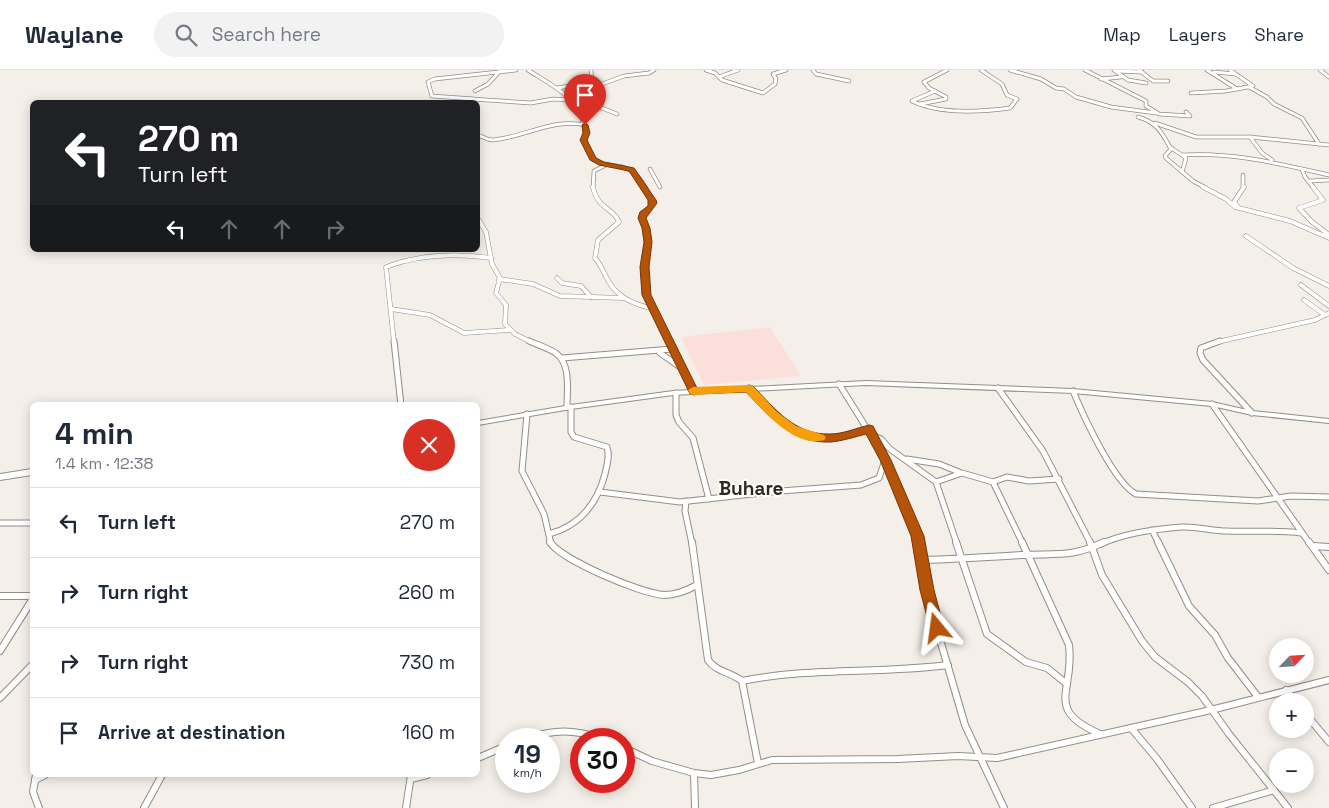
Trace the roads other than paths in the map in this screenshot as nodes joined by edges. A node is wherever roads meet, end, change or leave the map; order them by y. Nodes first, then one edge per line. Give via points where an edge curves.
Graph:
1 (516, 70) edge
2 (528, 70) edge
3 (591, 70) edge
4 (654, 70) edge
5 (706, 70) edge
6 (738, 70) edge
7 (786, 70) edge
8 (813, 70) edge
9 (947, 70) edge
10 (981, 70) edge
11 (1010, 70) edge
12 (1085, 70) edge
13 (1115, 70) edge
14 (1230, 70) edge
15 (1320, 70) edge
16 (467, 71) edge
17 (500, 71) edge
18 (1141, 71) edge
19 (1209, 71) edge
20 (1237, 74) junction
21 (477, 75) junction
22 (1329, 76) edge
23 (1121, 77) junction
24 (718, 78) junction
25 (1101, 79) junction
26 (850, 81) dead end
27 (1168, 81) dead end
28 (1146, 83) dead end
29 (1249, 87) junction
30 (557, 88) junction
31 (591, 88) junction
32 (1237, 89) junction
33 (475, 91) dead end
34 (935, 91) junction
35 (1191, 93) dead end
36 (474, 99) junction
37 (467, 100) edge
38 (571, 101) junction
39 (578, 102) dead end
40 (919, 105) junction
41 (585, 106) junction
42 (576, 110) junction
43 (1186, 112) dead end
44 (1156, 113) junction
45 (617, 114) dead end
46 (1138, 117) dead end
47 (1155, 123) junction
48 (585, 125) junction
49 (480, 136) edge
50 (1250, 137) junction
51 (1319, 144) junction
52 (1329, 145) edge
53 (1170, 147) junction
54 (1183, 155) junction
55 (598, 162) junction
56 (1279, 163) junction
57 (608, 164) junction
58 (598, 169) junction
59 (650, 169) dead end
60 (1302, 169) junction
61 (1182, 172) junction
62 (1242, 175) dead end
63 (1329, 175) edge
64 (1329, 180) edge
65 (1309, 181) junction
66 (660, 187) dead end
67 (1242, 210) junction
68 (480, 222) edge
69 (1246, 236) dead end
70 (1329, 236) edge
71 (491, 258) junction
72 (557, 278) dead end
73 (500, 279) junction
74 (1301, 285) dead end
75 (1329, 286) edge
76 (593, 298) junction
77 (623, 298) junction
78 (1304, 300) dead end
79 (1329, 306) edge
80 (391, 309) junction
81 (653, 309) junction
82 (1327, 314) edge
83 (509, 330) junction
84 (672, 349) junction
85 (660, 352) dead end
86 (562, 358) junction
87 (683, 370) junction
88 (839, 384) junction
89 (749, 388) junction
90 (998, 388) junction
91 (1073, 391) junction
92 (694, 392) junction
93 (676, 393) junction
94 (401, 402) edge
95 (1212, 404) junction
96 (569, 407) junction
97 (1252, 413) junction
98 (527, 414) junction
99 (1329, 421) edge
100 (480, 423) edge
101 (869, 429) junction
102 (873, 436) junction
103 (906, 459) junction
104 (885, 460) junction
105 (30, 472) edge
106 (959, 472) junction
107 (0, 477) edge
108 (1058, 479) junction
109 (936, 482) junction
110 (993, 482) junction
111 (600, 492) junction
112 (1329, 497) edge
113 (709, 499) junction
114 (1278, 499) junction
115 (686, 501) junction
116 (0, 523) edge
117 (30, 523) edge
118 (1152, 530) junction
119 (1302, 533) junction
120 (549, 534) junction
121 (1313, 546) junction
122 (1093, 547) junction
123 (1329, 547) edge
124 (1029, 555) junction
125 (960, 558) junction
126 (921, 560) junction
127 (1329, 570) edge
128 (697, 586) junction
129 (0, 596) edge
130 (30, 596) edge
131 (30, 603) edge
132 (0, 651) edge
133 (948, 665) junction
134 (30, 667) edge
135 (1329, 680) edge
136 (742, 681) junction
137 (1067, 684) junction
138 (1286, 690) junction
139 (1289, 693) edge
140 (1258, 697) junction
141 (0, 698) edge
142 (1211, 710) junction
143 (1314, 724) edge
144 (1131, 728) junction
145 (1102, 734) junction
146 (1329, 742) edge
147 (495, 751) edge
148 (635, 754) edge
149 (480, 757) edge
150 (979, 757) junction
151 (758, 763) junction
152 (694, 773) junction
153 (35, 777) edge
154 (161, 777) edge
155 (411, 777) edge
156 (1269, 784) edge
157 (1269, 791) edge
158 (1276, 793) edge
159 (39, 808) edge
160 (144, 808) edge
161 (406, 808) edge
162 (695, 808) edge
163 (1004, 808) edge
164 (1192, 808) edge
165 (1213, 808) edge
166 (1288, 808) edge

1 - 17 street
2 - 30 street
3 - 31 street
4 - 31 street
5 - 24 street
6 - 24 street
7 - 24 street via 773,74 776,83 762,93
8 - 26 street via 816,74
9 - 34 street via 924,82
10 - 40 street via 1002,84 1008,96 1017,99 1010,108 969,110
11 - 44 street via 1041,79 1076,97 1110,107
12 - 25 street
13 - 18 street
13 - 23 street
14 - 20 street
15 - 22 street
16 - 21 street
17 - 21 street
17 - 33 street via 488,84
18 - 27 street via 1153,81
19 - 20 street
19 - 32 street
20 - 29 street via 1253,85
21 - 36 street via 435,79 428,84 432,96
23 - 25 street
23 - 28 street via 1131,82
25 - 44 street via 1146,101 1146,106
29 - 32 street
29 - 51 street via 1302,118
30 - 31 street
30 - 38 street
31 - 41 street via 592,97
32 - 35 street
34 - 40 street via 914,99 912,102
34 - 40 street via 946,99
36 - 37 street
36 - 38 street
38 - 39 street
38 - 42 street
41 - 42 street
41 - 45 street
42 - 48 street
43 - 44 street via 1190,116
46 - 47 street
47 - 50 street via 1196,137
47 - 53 street
48 - 49 street via 571,122 553,124 491,140
48 - 55 street via 585,142 593,159
50 - 51 street
50 - 56 street via 1265,156
51 - 52 street
53 - 54 street
53 - 61 street via 1165,156
54 - 56 street
54 - 61 street via 1186,160
55 - 57 street
55 - 58 street
56 - 60 street
57 - 58 street
57 - 81 street via 632,170 653,203 642,218 648,242 645,267 647,295
58 - 77 street via 592,176 594,190 602,206 619,220 601,234 595,258 604,269 611,287
59 - 66 street
60 - 63 street
60 - 65 street
61 - 67 street
62 - 67 street via 1244,190 1234,202
64 - 65 street
65 - 70 street via 1323,200 1298,208
67 - 70 street via 1290,221
68 - 71 street via 488,235
69 - 75 street via 1293,268
71 - 73 street
71 - 80 street via 465,254 435,256 388,266 385,268
72 - 76 street via 562,283 581,286
73 - 76 street via 533,284 560,296
73 - 83 street via 495,291 506,306 504,319
74 - 79 street
76 - 77 street
77 - 81 street
78 - 82 street
80 - 83 street via 430,314 464,333
80 - 94 street
81 - 84 street
82 - 97 street via 1314,320 1221,340 1201,348 1203,360
83 - 86 street
84 - 86 street
84 - 87 street
85 - 87 street
86 - 96 street
87 - 92 street
88 - 89 main road
88 - 90 main road
88 - 101 street
89 - 92 main road
89 - 101 street via 773,415 799,433 829,438
90 - 91 main road
90 - 108 street via 1043,451
91 - 95 main road
91 - 114 street via 1112,466 1131,492 1146,496 1238,501
92 - 93 main road
93 - 96 main road
93 - 113 street via 676,415 693,438
95 - 97 main road
95 - 114 street
96 - 98 main road
96 - 111 street via 574,437 604,445 608,450
97 - 99 main road
98 - 100 main road
98 - 120 street via 522,471 544,514
101 - 102 street
102 - 103 street
102 - 104 street
103 - 106 street via 939,464
103 - 109 street
104 - 113 street via 882,475 867,484
104 - 126 street via 918,536
105 - 107 main road
106 - 109 street
106 - 110 street
108 - 110 street via 1029,481 1007,477
108 - 122 street
109 - 125 street
110 - 124 street
111 - 115 street
111 - 120 street via 593,505 572,526
112 - 114 street
113 - 115 street
114 - 119 street
115 - 128 street via 684,511 695,555
116 - 117 street
118 - 119 street via 1192,527
118 - 122 street
118 - 140 street via 1189,606 1215,635
119 - 121 street
120 - 128 street via 551,546 560,553 640,591 665,595
121 - 123 street
121 - 127 street
122 - 124 street via 1068,556
122 - 142 street via 1102,576 1142,641 1155,657 1193,687
124 - 125 street
124 - 137 street via 1069,645 1072,658
125 - 126 street
125 - 137 street via 989,637 1027,662 1047,668
126 - 133 street via 931,609
128 - 136 street via 708,660 715,668
129 - 130 street
131 - 132 street
133 - 136 street via 794,673
133 - 150 street via 965,725
134 - 141 street
135 - 138 street
136 - 151 street
137 - 145 street via 1065,703 1070,715 1082,727
138 - 139 street
138 - 140 street
140 - 142 street
142 - 144 street
142 - 156 street
143 - 146 street
144 - 145 street
144 - 164 street
145 - 150 street via 997,758
147 - 149 street
148 - 152 street
150 - 151 street via 772,760
150 - 163 street
151 - 152 street via 725,773
152 - 162 street
153 - 159 street via 32,797
154 - 160 street
155 - 161 street
157 - 165 street
158 - 166 street

